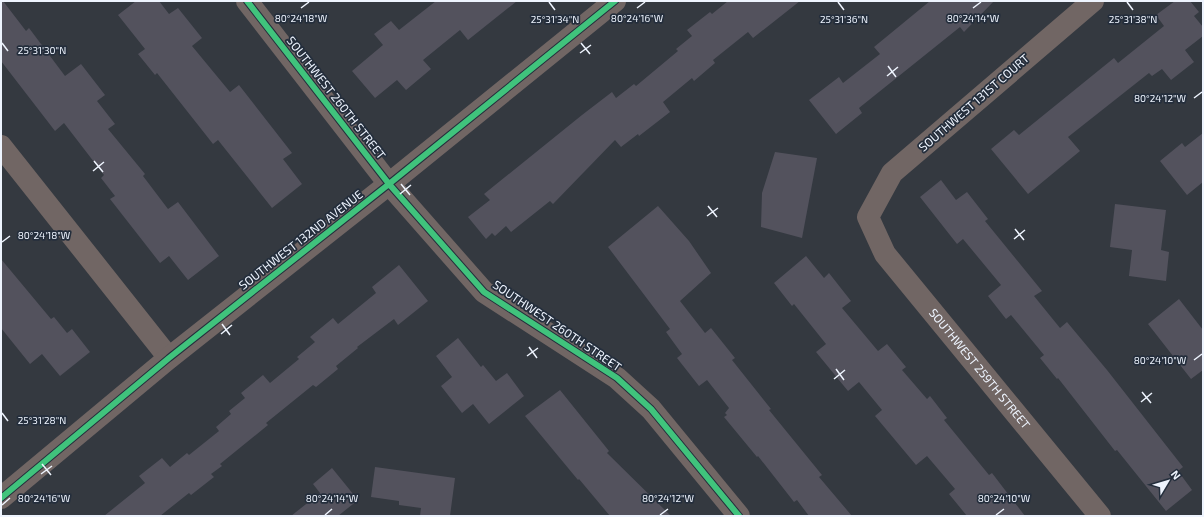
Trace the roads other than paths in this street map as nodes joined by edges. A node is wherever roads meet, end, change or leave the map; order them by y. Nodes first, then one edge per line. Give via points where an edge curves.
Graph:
1 (247, 1) edge
2 (615, 1) edge
3 (1082, 5) edge
4 (1, 146) edge
5 (389, 184) junction
6 (868, 217) joint
7 (170, 358) junction
8 (1, 498) edge
9 (739, 516) edge
10 (1100, 516) edge

1 - 5 street, SOUTHWEST 260TH STREET
2 - 5 street, SOUTHWEST 132ND AVENUE
3 - 6 street, SOUTHWEST 131ST COURT via 892,173
4 - 7 street
5 - 7 street, SOUTHWEST 132ND AVENUE
5 - 9 street, SOUTHWEST 260TH STREET via 484,292 617,378 651,409
6 - 10 street, SOUTHWEST 259TH STREET via 885,254
7 - 8 street, SOUTHWEST 132ND AVENUE

